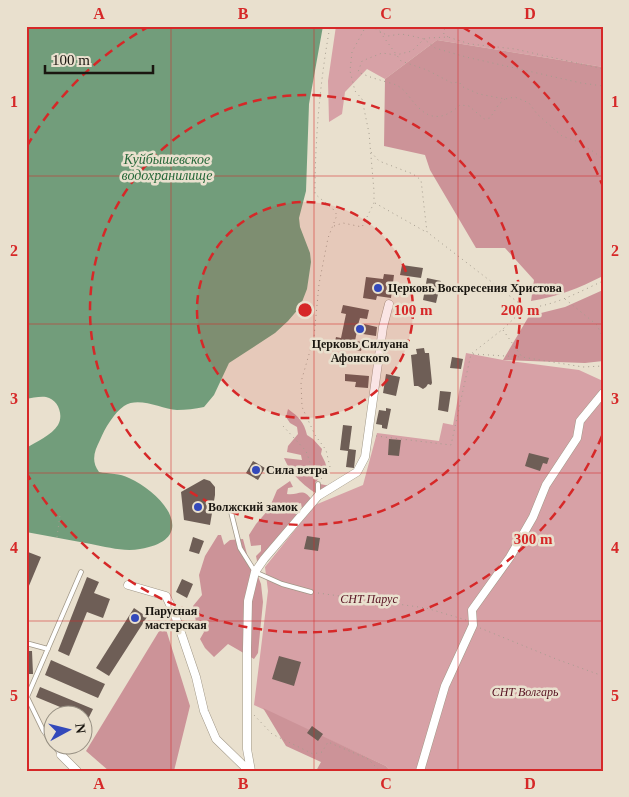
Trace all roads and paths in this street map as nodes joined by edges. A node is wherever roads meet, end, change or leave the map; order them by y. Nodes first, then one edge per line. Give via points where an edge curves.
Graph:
1 (330, 26) edge
2 (366, 26) edge
3 (371, 26) edge
4 (412, 26) edge
5 (418, 26) edge
6 (448, 26) edge
7 (380, 32) junction
8 (448, 37) junction
9 (424, 39) junction
10 (396, 55) junction
11 (603, 70) edge
12 (603, 86) edge
13 (505, 98) junction
14 (370, 152) junction
15 (603, 159) edge
16 (374, 203) junction
17 (334, 226) junction
18 (427, 232) junction
19 (603, 281) edge
20 (564, 298) junction
21 (389, 304) dead end
22 (525, 308) junction
23 (502, 329) junction
24 (603, 338) edge
25 (471, 354) junction
26 (522, 357) junction
27 (603, 366) edge
28 (603, 393) edge
29 (283, 426) dead end
30 (367, 435) junction
31 (318, 484) junction
32 (318, 496) junction
33 (230, 508) dead end
34 (60, 516) dead end
35 (57, 538) dead end
36 (81, 572) dead end
37 (255, 572) junction
38 (128, 585) dead end
39 (311, 592) joint
40 (473, 625) junction
41 (26, 643) edge
42 (48, 649) junction
43 (603, 676) edge
44 (27, 697) edge
45 (247, 707) junction
46 (42, 728) edge
47 (61, 755) edge
48 (77, 771) edge
49 (250, 771) edge
50 (380, 771) edge
51 (420, 771) edge

1 - 17 path via 316,150 316,194 337,215
2 - 14 path via 352,52 350,71 355,91 362,99
3 - 7 path
4 - 5 path
6 - 8 path via 443,31
7 - 9 path via 388,36 401,34
7 - 10 path
8 - 9 path
8 - 11 path
9 - 10 path via 412,51
9 - 12 path via 435,48 466,57
10 - 13 path via 401,61 452,83 459,82 479,94
10 - 13 path via 382,53 368,58 362,61 358,72 398,85 426,113 444,116 460,105 469,106 484,119 490,118
13 - 15 path via 516,97 529,103 562,136
14 - 16 path
14 - 18 path via 379,161 421,180
16 - 17 path via 362,227 343,223
16 - 18 path
17 - 31 path via 328,238 319,284 314,337 301,382 302,407 326,450 330,468
18 - 22 path
19 - 20 path
20 - 22 path
20 - 24 path via 597,325
21 - 30 street via 382,327
22 - 23 path
23 - 25 path
23 - 26 path
25 - 26 path
25 - 30 path via 451,445
26 - 27 path via 583,367
28 - 40 street via 580,421 577,438 546,484 533,517 510,557 472,610
29 - 31 path via 306,452
30 - 32 street via 365,457 357,472
31 - 32 lane
32 - 37 street
33 - 37 lane via 240,548
34 - 35 path
36 - 42 lane
37 - 39 lane
37 - 45 street via 248,601
38 - 49 street via 166,596 176,614 204,711 216,739
39 - 40 path via 426,608 460,617
40 - 43 path
40 - 51 street via 445,686
41 - 42 lane
42 - 44 lane
44 - 46 lane
45 - 49 street
45 - 50 path via 272,734 314,754 322,752 328,742 368,759
47 - 48 street

